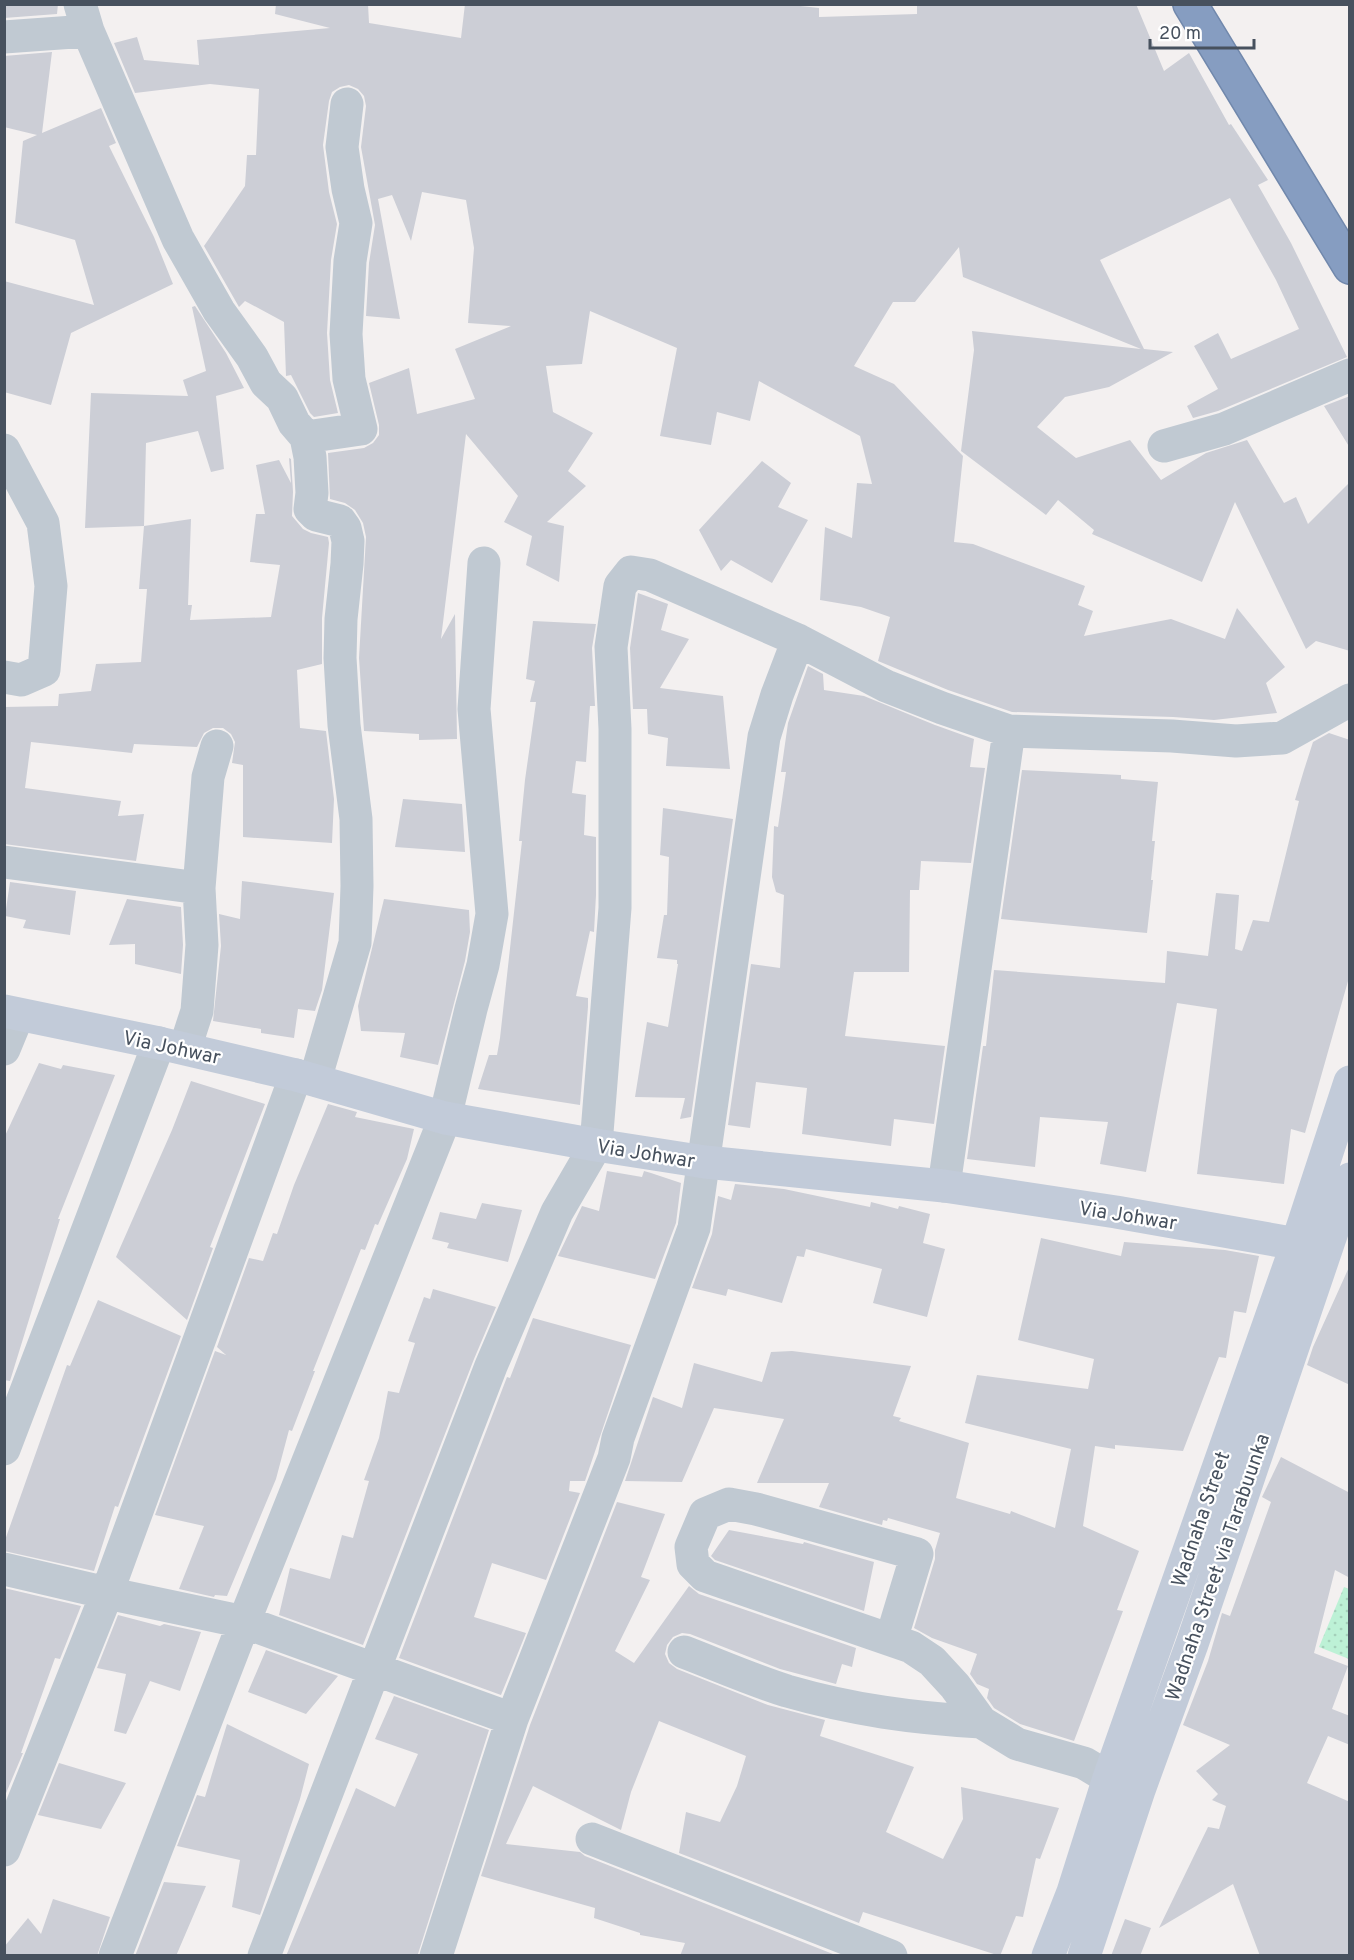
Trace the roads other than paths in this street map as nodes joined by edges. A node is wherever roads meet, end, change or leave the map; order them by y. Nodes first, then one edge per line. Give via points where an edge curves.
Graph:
1 (1190, 4) edge
2 (84, 18) edge
3 (4, 37) edge
4 (347, 104) dead end
5 (1350, 267) edge
6 (1350, 375) edge
7 (306, 436) junction
8 (1164, 446) dead end
9 (4, 450) edge
10 (484, 563) dead end
11 (798, 640) junction
12 (4, 677) edge
13 (1350, 700) edge
14 (1009, 731) junction
15 (217, 746) dead end
16 (4, 862) edge
17 (199, 888) junction
18 (11, 1013) edge
19 (172, 1045) junction
20 (4, 1050) edge
21 (305, 1078) junction
22 (1350, 1082) edge
23 (445, 1118) junction
24 (596, 1145) junction
25 (705, 1162) junction
26 (1350, 1179) edge
27 (944, 1186) junction
28 (1297, 1244) junction
29 (4, 1449) edge
30 (4, 1569) edge
31 (106, 1593) junction
32 (244, 1622) junction
33 (891, 1640) junction
34 (684, 1652) dead end
35 (374, 1670) junction
36 (512, 1719) junction
37 (981, 1722) junction
38 (1109, 1778) junction
39 (591, 1839) dead end
40 (4, 1850) edge
41 (1102, 1853) junction
42 (115, 1956) edge
43 (264, 1956) edge
44 (436, 1956) edge
45 (891, 1956) edge
46 (1048, 1956) edge
47 (1084, 1956) edge

1 - 5 highway
2 - 3 street
2 - 7 street via 178,239 219,311
4 - 7 street via 342,147 356,223 346,334 349,379 361,429
6 - 8 street via 1224,429
7 - 21 street via 310,509 316,515 340,521 348,541 340,658 356,819 356,943
9 - 12 street via 43,523 51,586 44,670 21,680
10 - 23 street via 474,709 492,914
11 - 14 street via 886,686
11 - 24 street via 650,575 631,572 620,586 611,647 615,908
11 - 25 street via 764,737
13 - 14 street via 1282,738 1236,741
14 - 27 street
15 - 17 street via 208,777
16 - 17 street
17 - 19 street via 202,945 197,1011
18 - 19 main road, Via Johwar
18 - 20 street
19 - 21 main road, Via Johwar
19 - 29 street
21 - 23 main road, Via Johwar
21 - 31 street
22 - 28 main road, Wadnaha Street
23 - 24 main road, Via Johwar
23 - 32 street
24 - 25 main road, Via Johwar
24 - 35 street via 557,1212 491,1366
25 - 27 main road, Via Johwar
25 - 36 street via 694,1228 614,1458
26 - 41 main road, Wadnaha Street via Tarabuunka via 1192,1644 1138,1790
27 - 28 main road, Via Johwar
28 - 38 main road, Wadnaha Street
30 - 31 street
31 - 32 street
31 - 40 street
32 - 35 street
32 - 42 street
33 - 33 street via 917,1554 756,1509 729,1504 705,1514 691,1547 693,1564 705,1576
33 - 37 street via 932,1661
34 - 37 street via 785,1690 861,1709 923,1719
35 - 36 street
35 - 43 street
36 - 44 street
37 - 38 street via 1017,1744 1084,1763
38 - 41 main road, Wadnaha Street
39 - 45 street
41 - 46 main road, Wadnaha Street via 1073,1892
41 - 47 main road, Wadnaha Street via Tarabuunka

